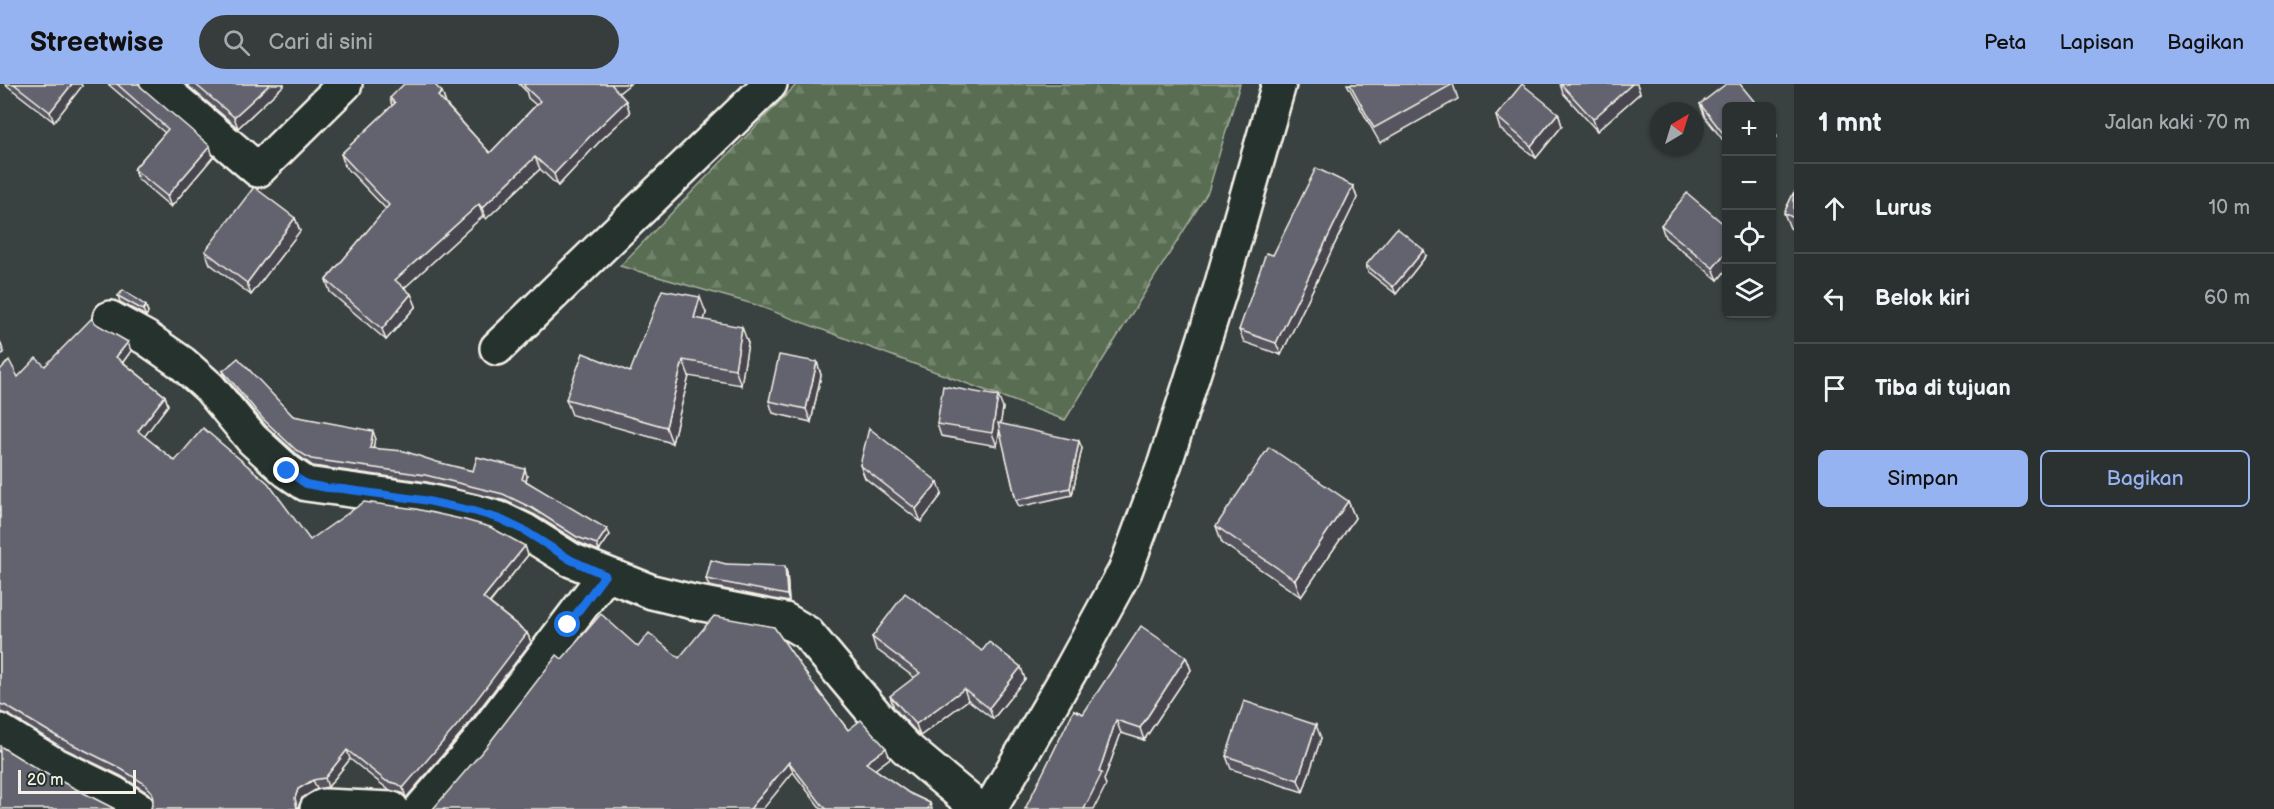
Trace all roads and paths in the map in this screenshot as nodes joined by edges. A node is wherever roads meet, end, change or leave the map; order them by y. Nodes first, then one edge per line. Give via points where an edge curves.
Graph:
1 (157, 84) edge
2 (345, 84) edge
3 (1279, 84) edge
4 (768, 85) edge
5 (110, 318) dead end
6 (497, 348) dead end
7 (605, 575) junction
8 (0, 731) edge
9 (138, 809) edge
10 (317, 809) edge
11 (392, 809) edge
12 (421, 809) edge
13 (979, 809) edge
14 (990, 809) edge

1 - 2 street via 258,170
3 - 14 street via 1221,287 1165,463 1125,571
4 - 6 street
5 - 7 street via 182,363 209,387 252,439 306,484 454,505 482,513 525,531 571,560
7 - 12 street via 477,744
7 - 13 street via 652,592 784,620 797,627 816,642 906,748
8 - 9 street
10 - 11 street

